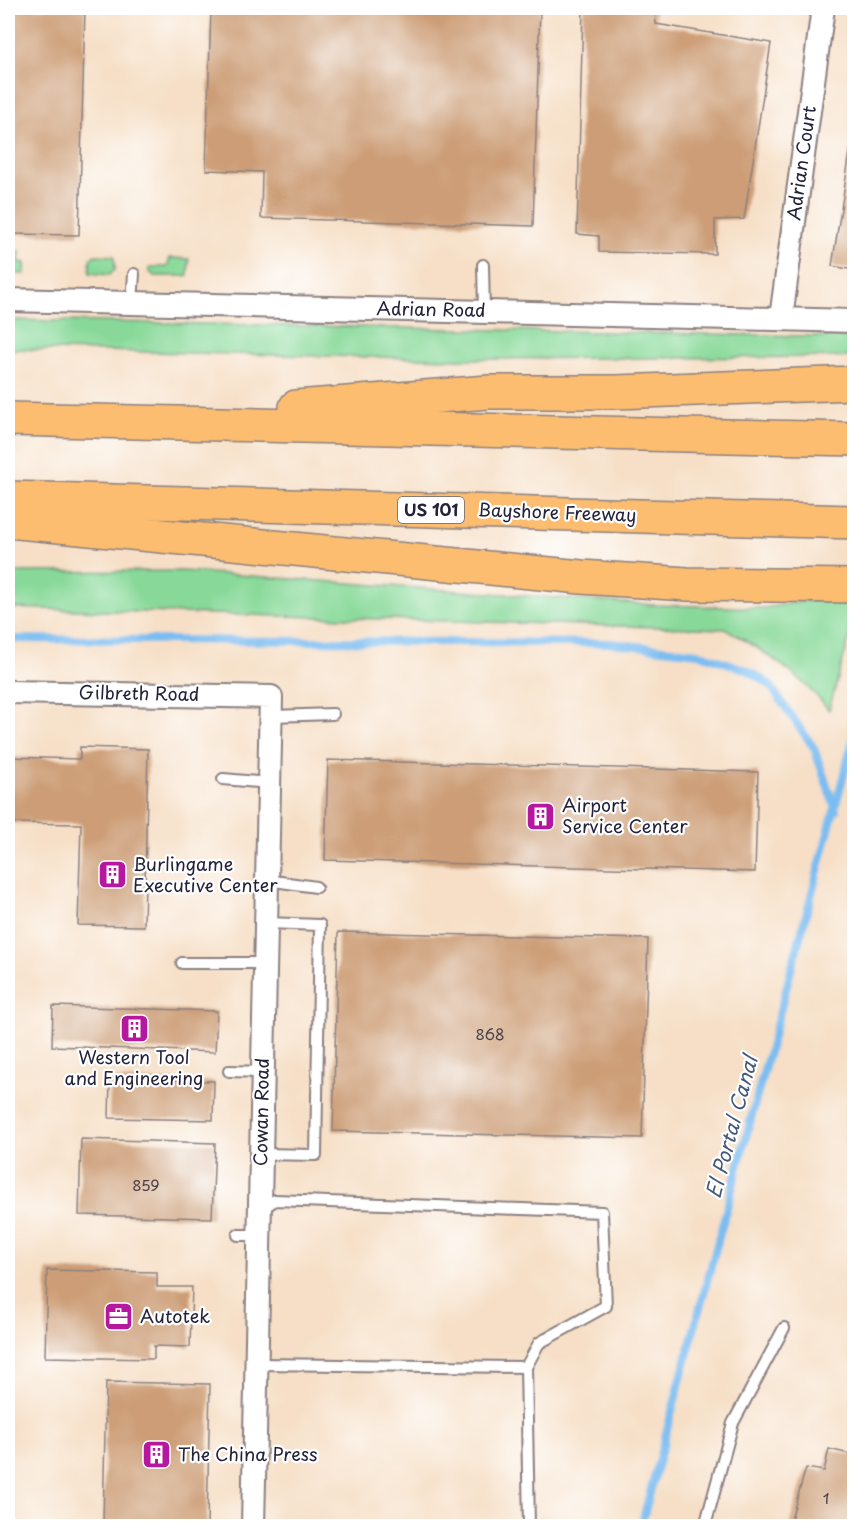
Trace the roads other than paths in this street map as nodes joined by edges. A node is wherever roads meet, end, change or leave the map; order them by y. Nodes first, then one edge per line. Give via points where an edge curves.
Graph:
1 (823, 8) edge
2 (483, 266) dead end
3 (134, 274) dead end
4 (8, 300) edge
5 (132, 303) junction
6 (484, 311) junction
7 (781, 318) junction
8 (855, 321) edge
9 (855, 383) edge
10 (8, 419) edge
11 (104, 420) junction
12 (855, 439) edge
13 (8, 498) edge
14 (8, 521) edge
15 (855, 522) edge
16 (855, 586) edge
17 (8, 692) edge
18 (272, 707) junction
19 (333, 714) dead end
20 (223, 779) dead end
21 (269, 783) junction
22 (267, 880) junction
23 (316, 887) dead end
24 (266, 923) junction
25 (182, 963) dead end
26 (266, 963) junction
27 (229, 1071) dead end
28 (263, 1072) junction
29 (261, 1154) junction
30 (260, 1211) junction
31 (784, 1328) dead end
32 (256, 1364) junction
33 (526, 1366) junction
34 (253, 1527) edge
35 (530, 1527) edge
36 (705, 1527) edge

1 - 7 street, Adrian Court
2 - 6 lane
3 - 5 lane
4 - 5 street, Adrian Road
5 - 6 street, Adrian Road
6 - 7 street, Adrian Road
7 - 8 street, Adrian Road
9 - 11 highway via 489,393
10 - 11 highway
11 - 12 highway
13 - 15 highway, Bayshore Freeway / US 101
14 - 16 highway via 581,577 687,584
17 - 18 street, Gilbreth Road
18 - 19 lane
18 - 21 street, Cowan Road
20 - 21 lane
21 - 22 street, Cowan Road
22 - 23 lane
22 - 24 street, Cowan Road
24 - 26 street, Cowan Road
24 - 29 lane via 320,925 316,1155
25 - 26 lane
26 - 28 street, Cowan Road
27 - 28 lane
28 - 29 street, Cowan Road
29 - 30 street, Cowan Road
30 - 32 street, Cowan Road via 248,1235
30 - 33 lane via 275,1200 602,1212 606,1306 539,1343
31 - 36 lane via 733,1423
32 - 33 lane
32 - 34 street, Cowan Road
33 - 35 lane

